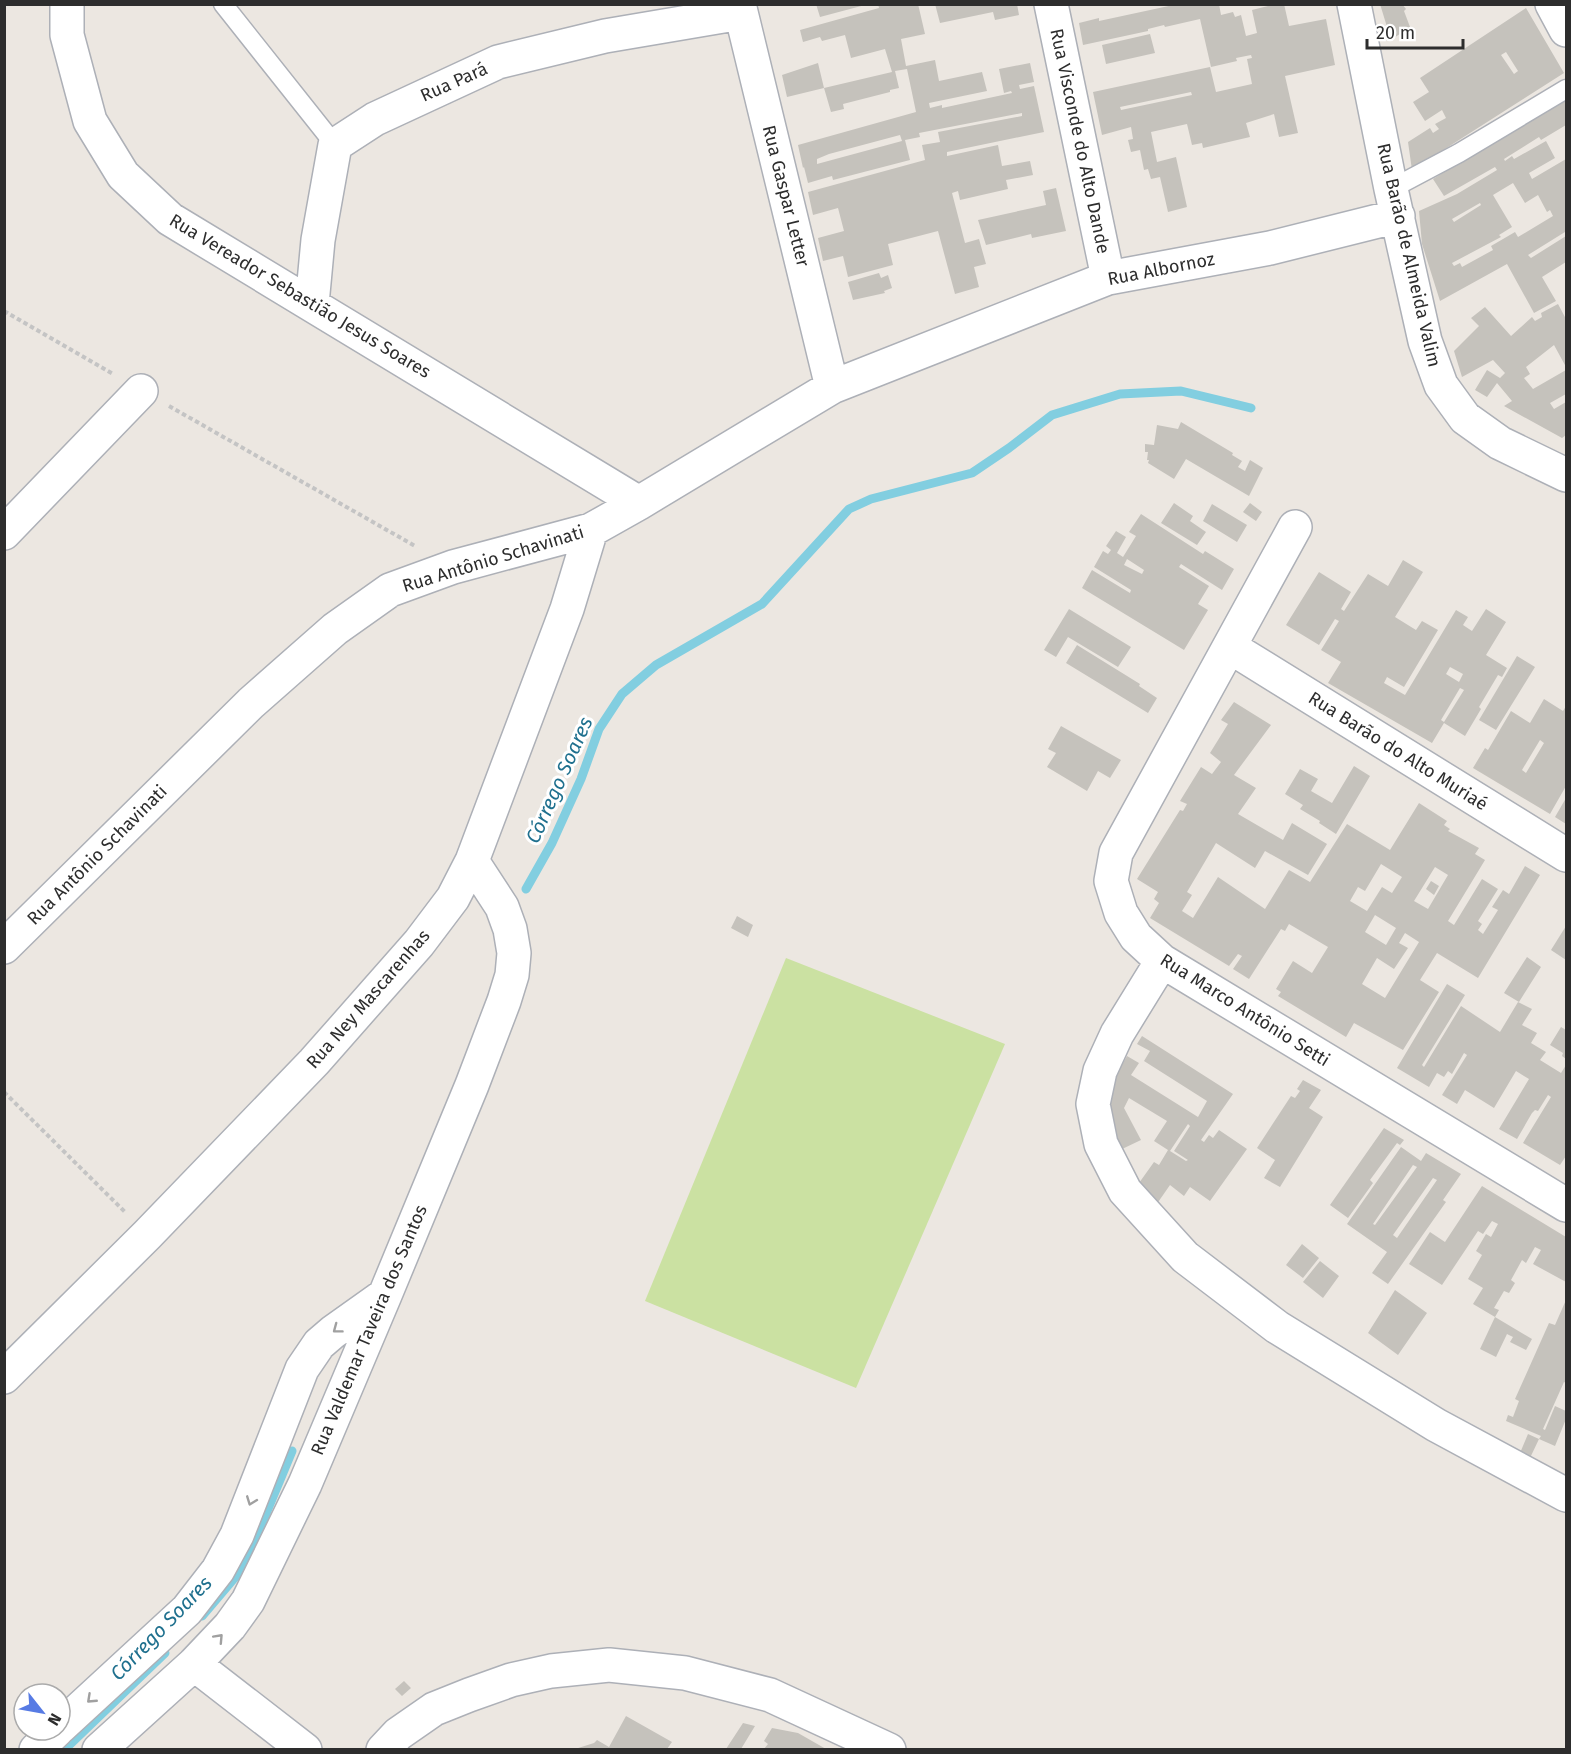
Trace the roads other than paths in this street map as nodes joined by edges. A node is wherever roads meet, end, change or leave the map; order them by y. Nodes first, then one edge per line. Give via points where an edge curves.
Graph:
1 (67, 4) edge
2 (224, 4) edge
3 (1051, 4) edge
4 (1354, 4) edge
5 (1552, 4) edge
6 (740, 9) edge
7 (1566, 30) edge
8 (1566, 89) edge
9 (335, 146) junction
10 (1394, 202) junction
11 (1108, 278) junction
12 (312, 304) junction
13 (832, 387) junction
14 (141, 391) road end
15 (1566, 475) edge
16 (639, 503) junction
17 (1295, 527) dead end
18 (591, 530) junction
19 (4, 533) edge
20 (1230, 647) junction
21 (1566, 855) edge
22 (472, 861) junction
23 (4, 947) edge
24 (1162, 961) junction
25 (1566, 1205) edge
26 (385, 1295) junction
27 (4, 1377) edge
28 (1566, 1495) edge
29 (194, 1664) junction
30 (72, 1717) edge
31 (99, 1749) edge
32 (305, 1749) edge
33 (383, 1749) edge
34 (889, 1749) edge

1 - 12 street, Rua Vereador Sebastião Jesus Soares via 67,35 90,121 123,175 170,219
2 - 9 lane
3 - 11 street, Rua Visconde do Alto Dande
4 - 10 street, Rua Barão de Almeida Valim
5 - 7 street
6 - 9 street, Rua Pará via 498,62 375,118
6 - 13 street, Rua Gaspar Letter
8 - 10 lane via 1459,153
9 - 12 street via 318,240
10 - 11 street, Rua Albornoz via 1270,248
10 - 15 street, Rua Barão de Almeida Valim via 1425,341 1441,385 1465,418 1500,443
11 - 13 street, Rua Albornoz
12 - 16 street, Rua Vereador Sebastião Jesus Soares
13 - 16 street, Rua Antônio Schavinati
14 - 19 street
16 - 18 street, Rua Antônio Schavinati
17 - 20 street, Rua Marco Antônio Setti
18 - 22 street, Rua Ney Mascarenhas via 567,609
18 - 23 street, Rua Antônio Schavinati via 453,567 390,590 335,628 251,703
20 - 21 street, Rua Barão do Alto Muriaé
20 - 24 street, Rua Marco Antônio Setti via 1116,853 1111,881 1121,912 1136,938
22 - 26 street, Rua Valdemar Taveira dos Santos via 502,907 510,929 512,975 472,1085
22 - 27 street, Rua Ney Mascarenhas via 453,898 419,943 314,1062
24 - 25 street, Rua Marco Antônio Setti
24 - 28 street via 1117,1034 1101,1071 1094,1104 1101,1144 1125,1191 1185,1257 1277,1327 1436,1425
29 -> 26 street, Rua Valdemar Taveira dos Santos via 248,1601 305,1484
26 -> 30 street via 319,1344 302,1369 237,1535 218,1570 187,1610
29 - 31 street, Rua Valdemar Taveira dos Santos
29 - 32 street
33 - 34 street via 434,1709 469,1695 551,1671 609,1665 685,1673 770,1695

